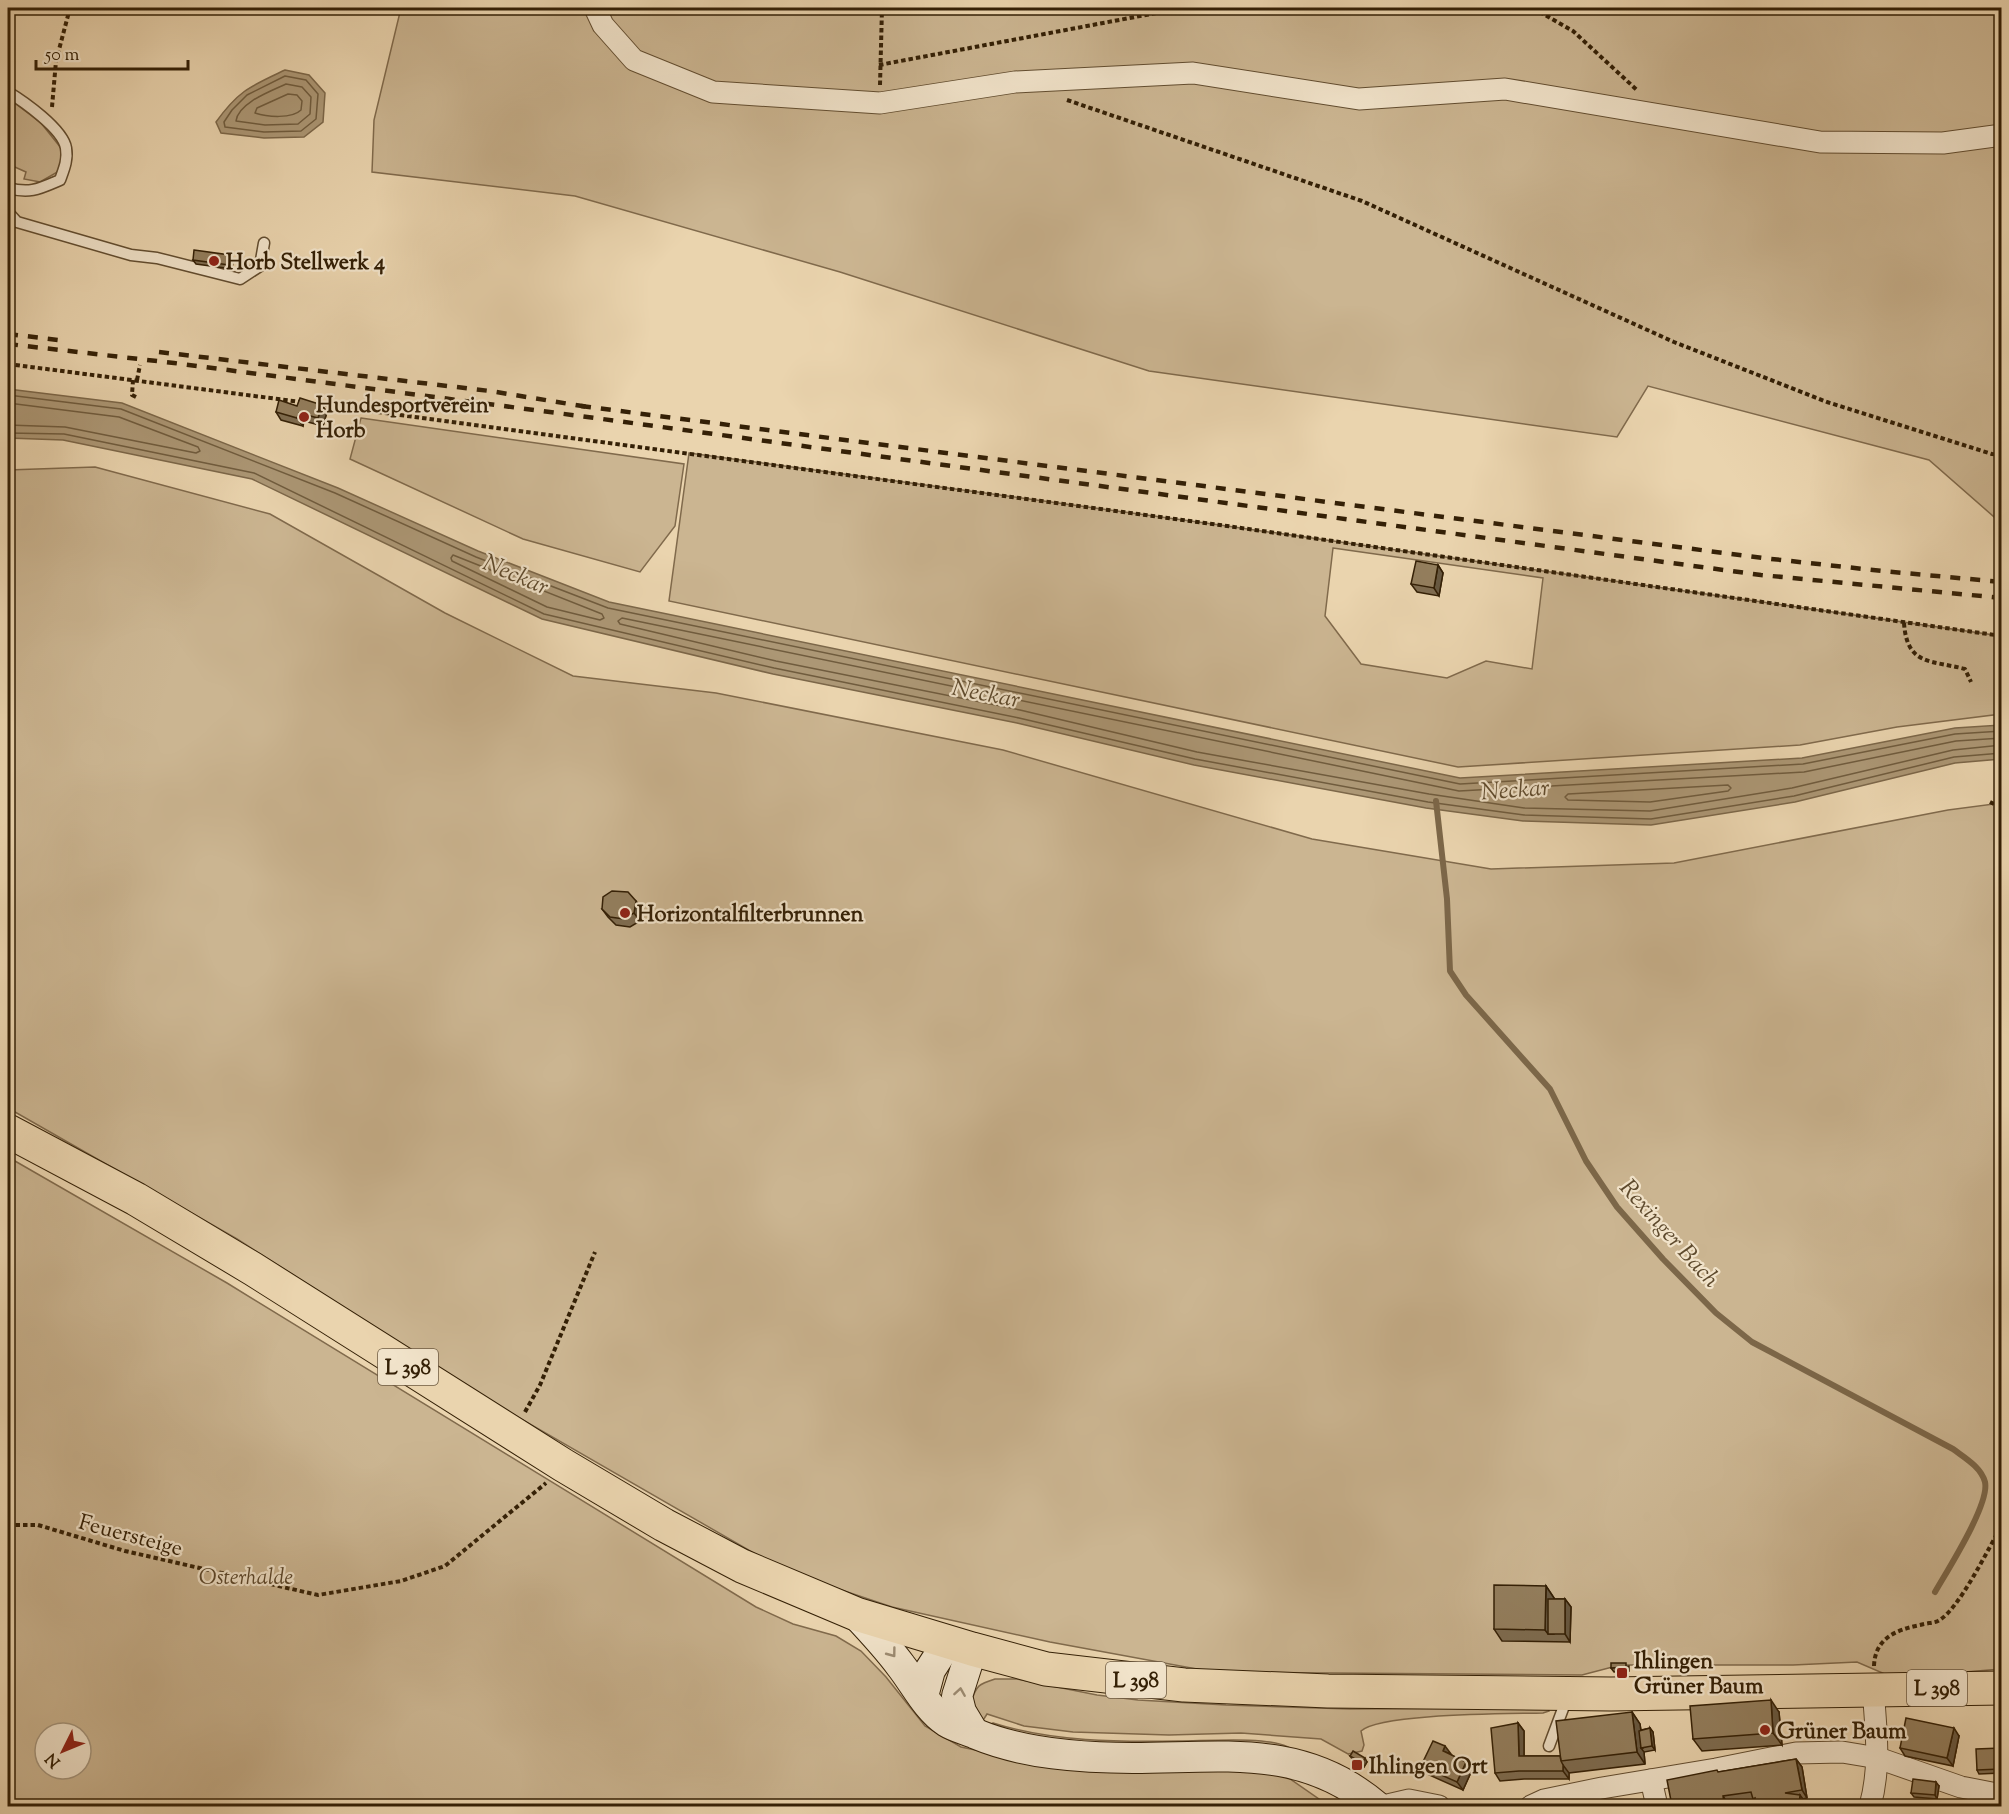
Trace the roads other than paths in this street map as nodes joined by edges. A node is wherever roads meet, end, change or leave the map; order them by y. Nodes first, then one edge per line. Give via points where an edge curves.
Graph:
1 (595, 8) edge
2 (8, 92) edge
3 (2001, 135) edge
4 (8, 188) edge
5 (8, 212) edge
6 (264, 243) dead end
7 (8, 1131) edge
8 (856, 1614) junction
9 (960, 1646) junction
10 (2001, 1688) edge
11 (1873, 1689) junction
12 (1569, 1693) junction
13 (923, 1696) junction
14 (973, 1732) junction
15 (1549, 1746) dead end
16 (1878, 1758) junction
17 (1651, 1780) junction
18 (2001, 1795) edge
19 (1376, 1806) edge
20 (1383, 1806) edge
21 (1439, 1806) edge
22 (1531, 1806) edge
23 (1657, 1806) edge
24 (1870, 1806) edge

1 - 3 street via 603,25 634,60 713,92 880,103 1014,82 1193,73 1359,99 1505,89 1820,142 1942,143
2 - 4 lane via 50,124 66,145 66,165 60,180 22,192
5 - 6 lane via 17,222 131,255 240,279 260,267
7 - 8 main road, L 398 via 136,1199 253,1269 664,1525 742,1566
8 - 9 main road, L 398
8 -> 13 street via 884,1643
9 - 12 main road, L 398 via 1046,1669 1184,1685 1328,1691
9 - 13 street via 930,1670
14 -> 9 street via 957,1696
10 - 11 main road, L 398
11 - 12 main road, L 398
11 - 16 street
12 - 15 lane
13 - 14 street via 948,1723
14 - 19 street via 998,1743 1082,1755 1267,1758 1341,1781
16 - 17 street via 1842,1752 1796,1753
16 - 18 street via 1961,1787
16 - 24 street
17 - 22 street via 1544,1800
17 - 23 street
20 - 21 street via 1409,1800

